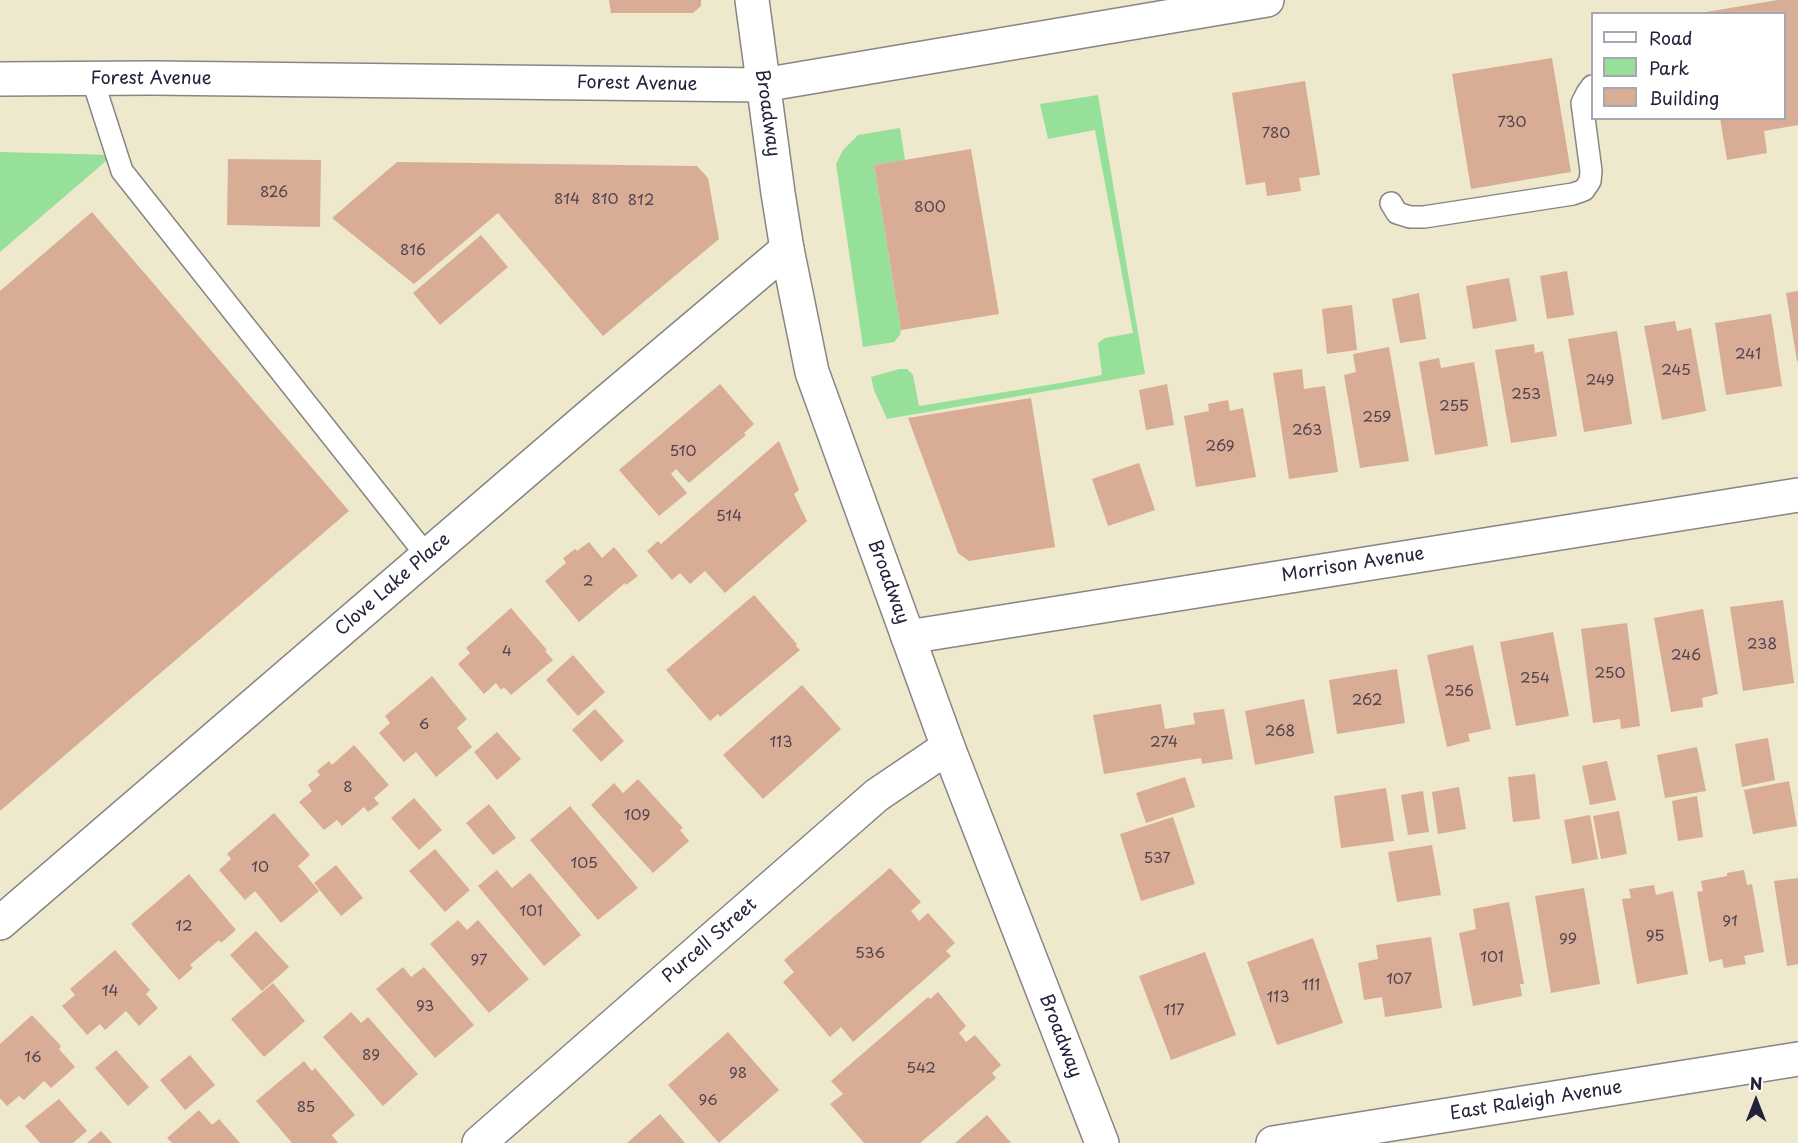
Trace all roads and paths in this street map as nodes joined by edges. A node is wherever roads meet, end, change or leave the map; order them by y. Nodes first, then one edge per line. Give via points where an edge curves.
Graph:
1 (752, 0) edge
2 (1267, 0) edge
3 (92, 78) junction
4 (0, 79) edge
5 (763, 85) junction
6 (1591, 88) edge
7 (1391, 203) dead end
8 (787, 249) junction
9 (1798, 495) edge
10 (427, 556) junction
11 (908, 637) junction
12 (948, 747) junction
13 (0, 923) edge
14 (1798, 1059) edge
15 (492, 1139) edge
16 (1102, 1143) edge
17 (1273, 1143) edge

1 - 5 street, Broadway
2 - 5 street, Forest Avenue
3 - 4 street, Forest Avenue
3 - 5 street, Forest Avenue
3 - 10 lane via 122,171
5 - 8 street, Broadway
6 - 7 lane via 1582,103 1591,171 1584,190 1424,217 1397,213
8 - 10 street, Clove Lake Place
8 - 11 street, Broadway via 812,372
9 - 11 street, Morrison Avenue
10 - 13 street, Clove Lake Place
11 - 12 street, Broadway
12 - 15 street, Purcell Street via 877,795
12 - 16 street, Broadway
14 - 17 street, East Raleigh Avenue

